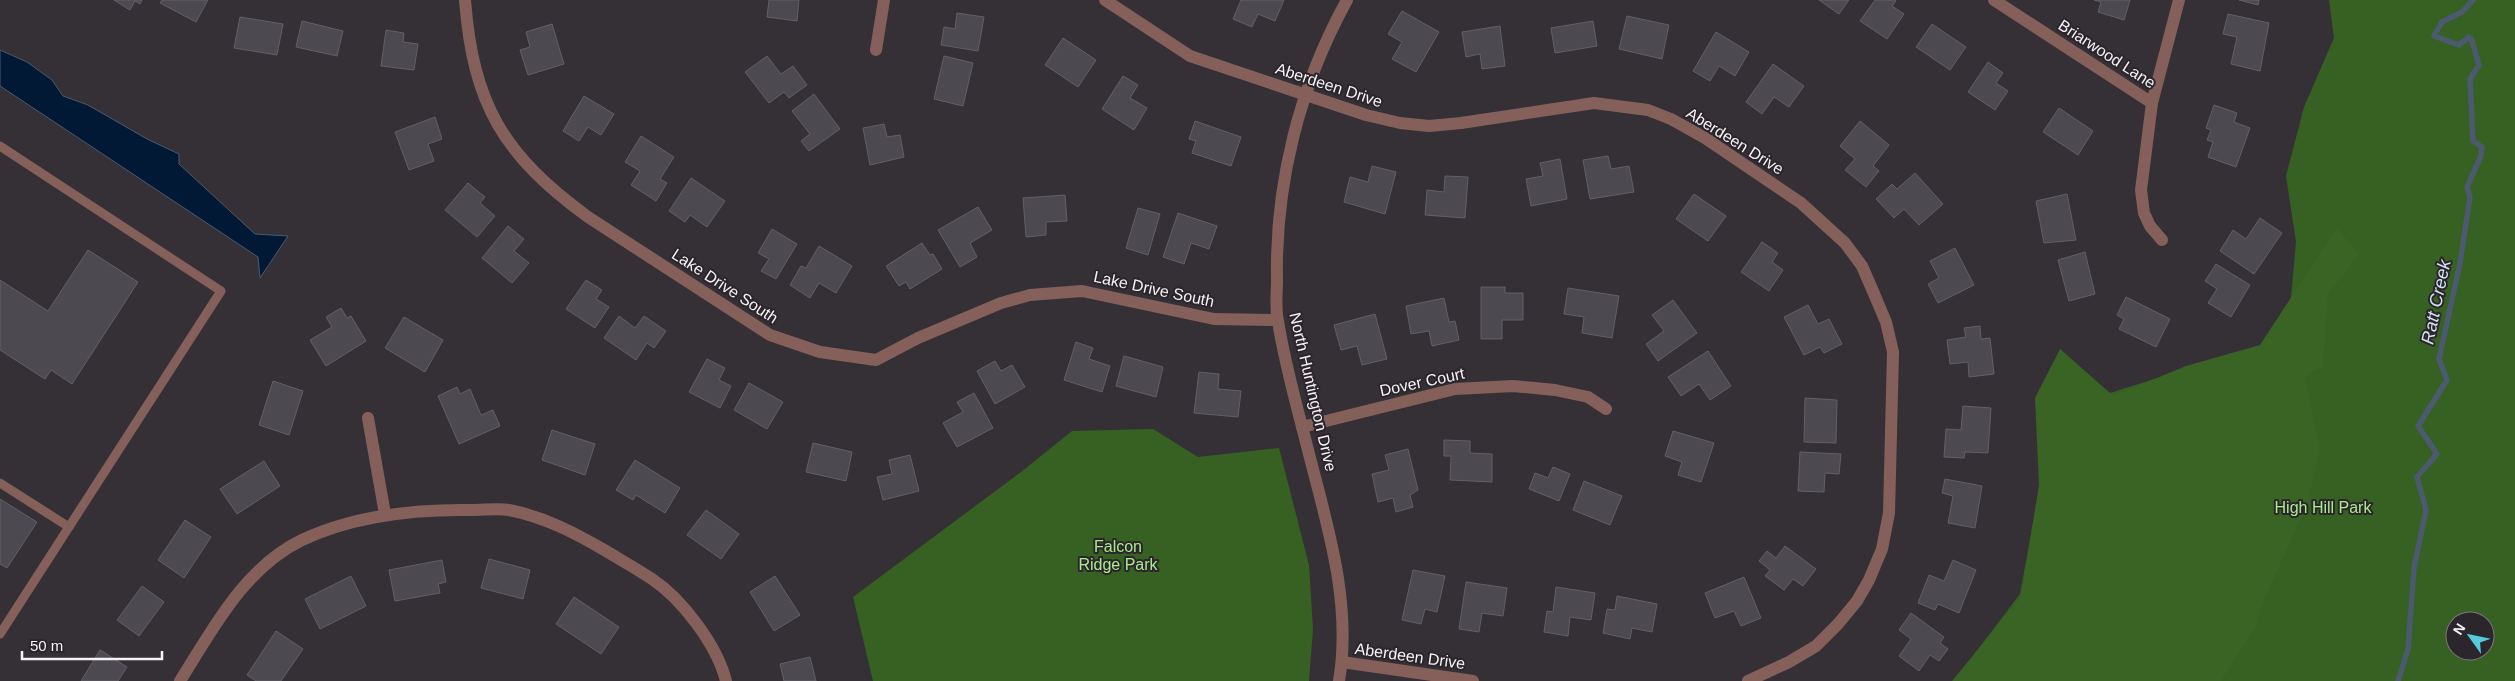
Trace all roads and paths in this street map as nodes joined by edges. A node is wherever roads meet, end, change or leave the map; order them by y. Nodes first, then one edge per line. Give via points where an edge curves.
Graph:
1 (465, 0) edge
2 (884, 0) edge
3 (1105, 0) edge
4 (1347, 0) edge
5 (1994, 0) edge
6 (2179, 0) edge
7 (876, 50) dead end
8 (1305, 94) junction
9 (2152, 102) junction
10 (0, 146) edge
11 (2162, 240) dead end
12 (1277, 320) junction
13 (1606, 409) dead end
14 (368, 418) dead end
15 (1302, 427) junction
16 (0, 483) edge
17 (386, 514) junction
18 (69, 527) junction
19 (0, 634) edge
20 (1342, 662) junction
21 (180, 681) edge
22 (726, 681) edge
23 (1339, 681) edge
24 (1473, 681) edge
25 (1748, 681) edge

1 - 12 street, Lake Drive South via 468,43 477,77 496,122 517,153 561,197 770,336 820,352 876,360 918,338 1001,303 1030,295 1082,291 1214,320
2 - 7 street
3 - 8 street, Aberdeen Drive via 1190,56
4 - 8 street, North Huntington Drive via 1327,38
5 - 9 street, Briarwood Lane
6 - 9 street
8 - 12 street, North Huntington Drive via 1281,201 1276,259
8 - 25 street, Aberdeen Drive via 1366,115 1429,126 1574,104 1594,103 1648,110 1705,138 1801,203 1846,243 1862,266 1876,297 1893,352 1889,513 1882,549 1870,580 1857,601 1816,646
9 - 11 street via 2141,190 2144,213
10 - 18 lane via 221,291
12 - 15 street, North Huntington Drive
13 - 15 street, Dover Court via 1588,397 1555,390 1513,386 1455,389
14 - 17 street
15 - 20 street, North Huntington Drive via 1340,582
16 - 18 lane
17 - 21 street via 302,540 274,557 232,600
17 - 22 street via 444,509 508,510 548,520 653,580 684,608 706,637
18 - 19 lane
20 - 23 street, North Huntington Drive
20 - 24 street, Aberdeen Drive

